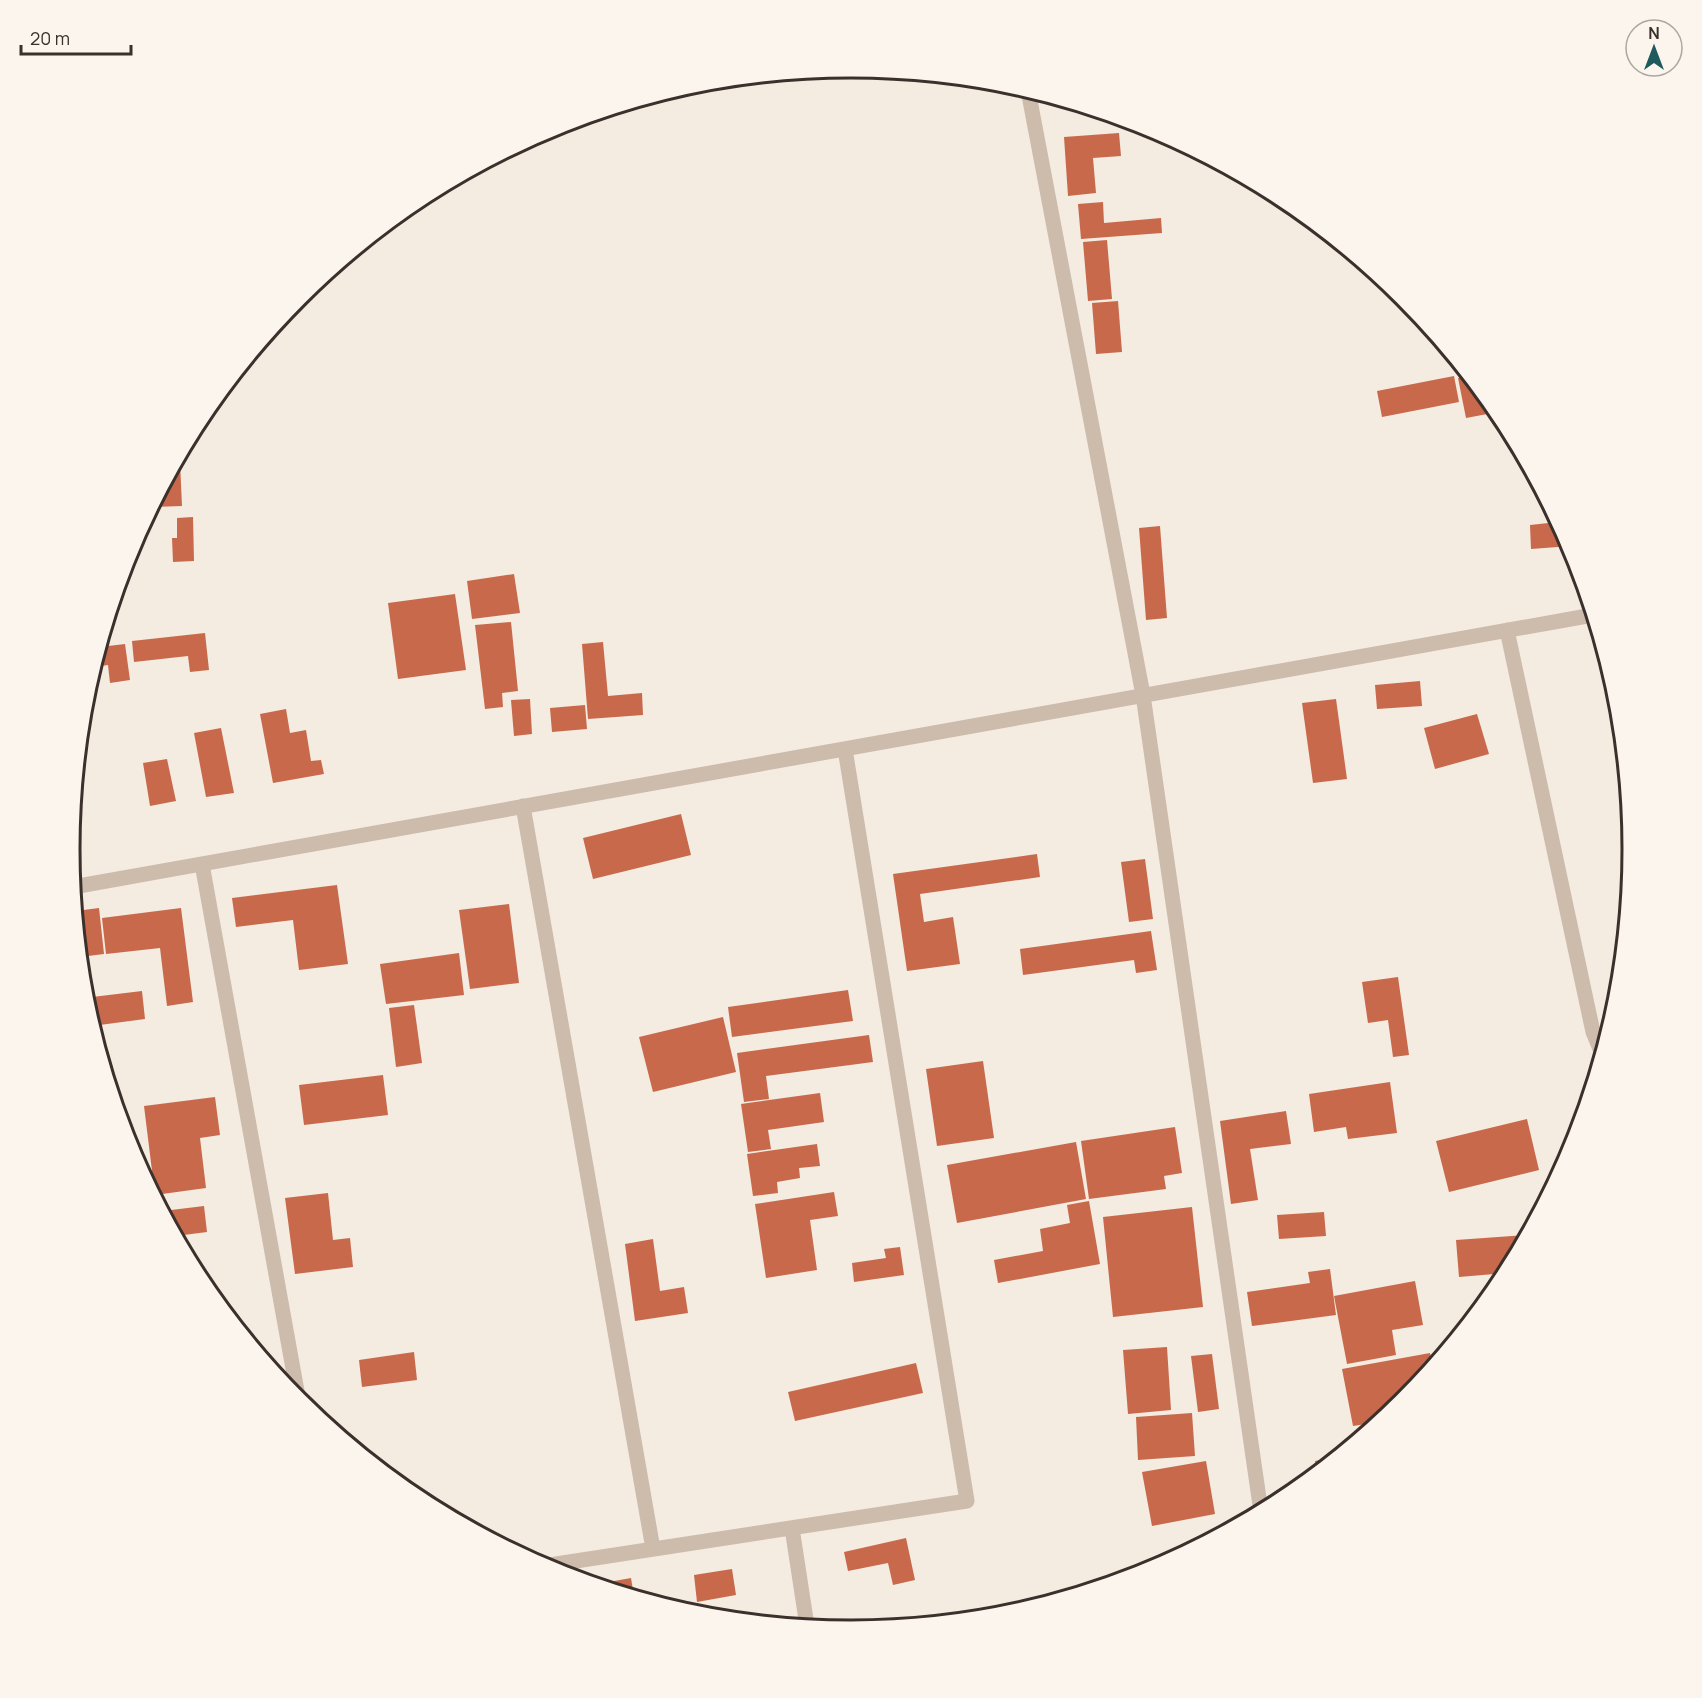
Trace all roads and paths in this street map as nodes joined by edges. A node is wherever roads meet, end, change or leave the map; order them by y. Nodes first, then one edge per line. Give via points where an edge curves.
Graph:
1 (1030, 99) edge
2 (1586, 616) edge
3 (1507, 630) junction
4 (1143, 695) junction
5 (845, 749) junction
6 (523, 806) junction
7 (202, 864) junction
8 (81, 885) edge
9 (1597, 1043) edge
10 (296, 1383) edge
11 (1260, 1502) edge
12 (792, 1528) junction
13 (653, 1549) junction
14 (562, 1563) edge
15 (806, 1618) edge

1 - 4 street
2 - 3 street
3 - 4 street
3 - 9 street
4 - 5 street
4 - 11 street
5 - 6 street
5 - 12 street via 967,1501
6 - 7 street
6 - 13 street
7 - 8 street
7 - 10 street
12 - 13 street
12 - 15 street
13 - 14 street

